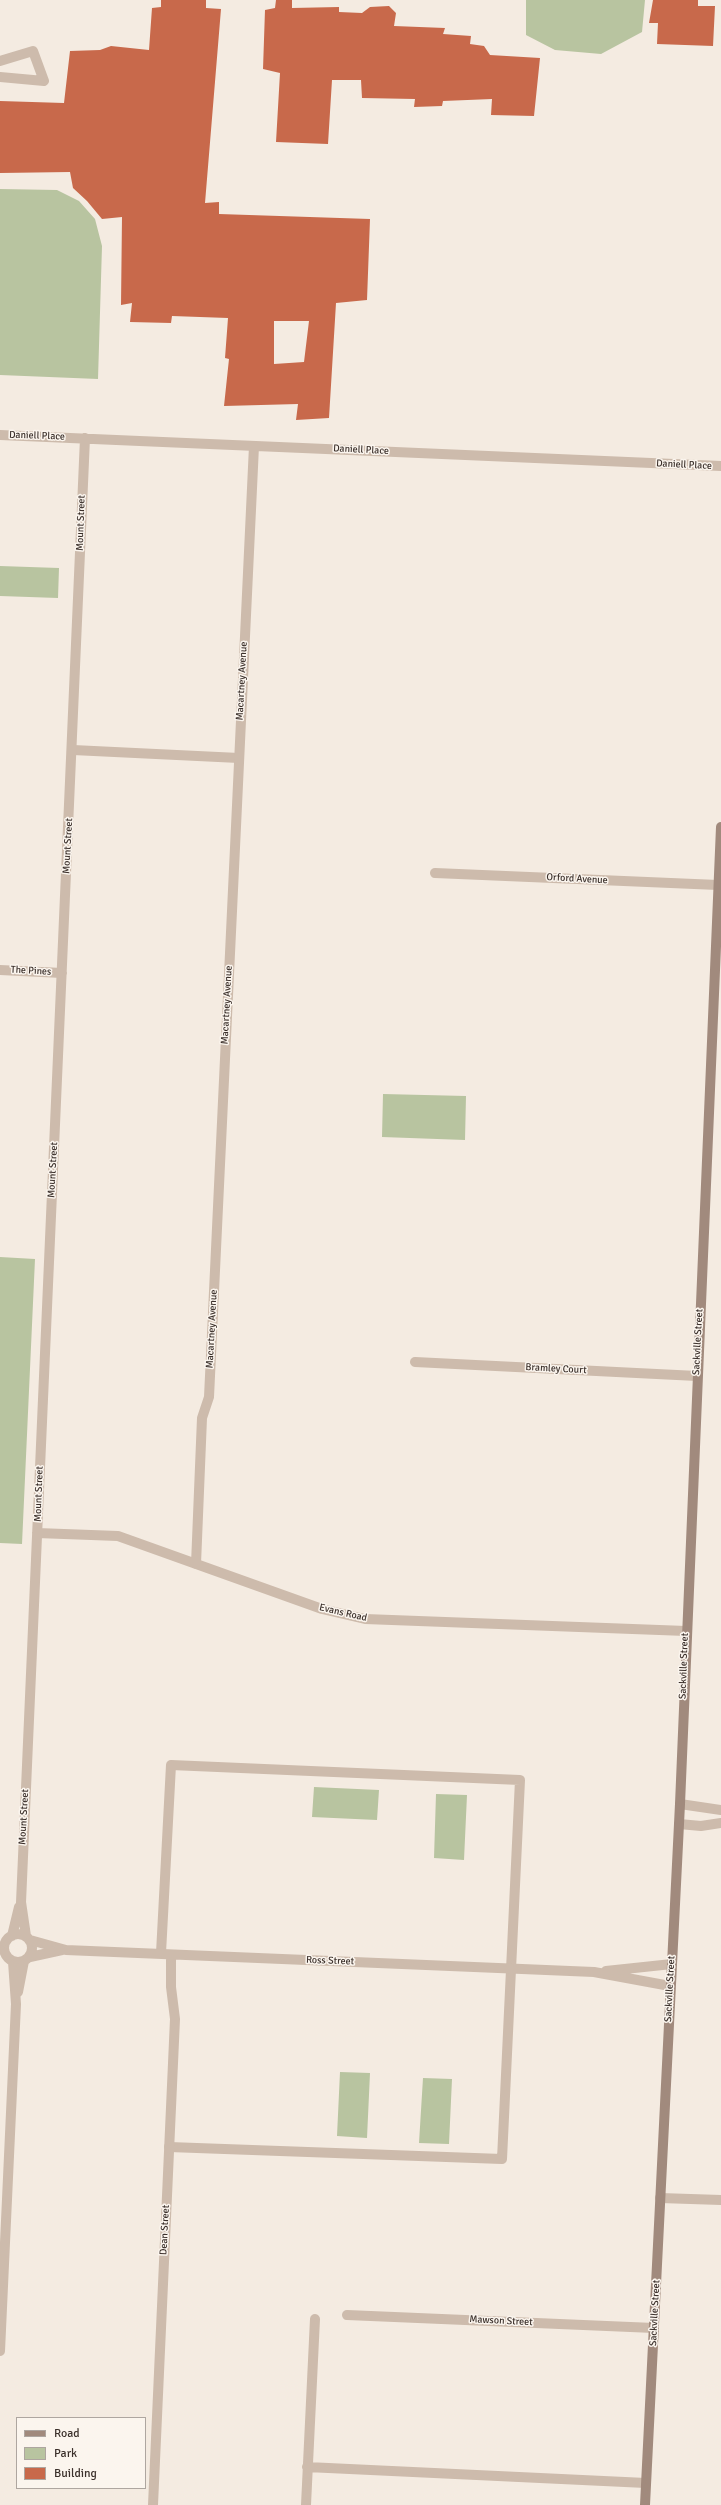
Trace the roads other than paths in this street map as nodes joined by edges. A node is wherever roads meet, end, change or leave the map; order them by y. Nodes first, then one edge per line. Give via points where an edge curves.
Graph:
1 (0, 61) edge
2 (0, 77) edge
3 (0, 435) edge
4 (85, 438) junction
5 (254, 446) junction
6 (721, 466) edge
7 (73, 750) junction
8 (239, 758) junction
9 (721, 826) edge
10 (435, 873) dead end
11 (718, 885) junction
12 (719, 934) edge
13 (0, 970) edge
14 (62, 973) junction
15 (415, 1362) dead end
16 (697, 1376) junction
17 (37, 1533) junction
18 (196, 1564) junction
19 (686, 1631) junction
20 (680, 1804) junction
21 (721, 1810) edge
22 (721, 1823) edge
23 (679, 1824) junction
24 (21, 1902) junction
25 (28, 1938) junction
26 (6, 1939) edge
27 (66, 1950) junction
28 (166, 1954) junction
29 (6, 1958) edge
30 (27, 1959) junction
31 (672, 1964) junction
32 (512, 1969) junction
33 (594, 1972) junction
34 (670, 1986) junction
35 (16, 2004) junction
36 (169, 2147) junction
37 (660, 2198) junction
38 (721, 2200) edge
39 (347, 2314) dead end
40 (316, 2319) dead end
41 (654, 2328) junction
42 (0, 2351) edge
43 (308, 2467) junction
44 (646, 2483) junction
45 (153, 2505) edge
46 (306, 2505) edge
47 (645, 2505) edge

1 - 2 street via 33,51 44,81
3 - 4 street, Daniell Place
4 - 5 street, Daniell Place
4 - 7 street, Mount Street
5 - 6 street, Daniell Place
5 - 8 street, Macartney Avenue
7 - 8 street
7 - 14 street, Mount Street
8 - 18 street, Macartney Avenue via 209,1397 202,1418
9 - 11 street, Sackville Street
10 - 11 street, Orford Avenue
11 - 12 street, Sackville Street
12 - 16 street, Sackville Street
13 - 14 street, The Pines
14 - 17 street, Mount Street
15 - 16 street, Bramley Court
16 - 19 street, Sackville Street
17 - 18 street, Evans Road via 114,1535
17 - 24 street, Mount Street
18 - 19 street, Evans Road via 322,1609 365,1619
19 - 20 street, Sackville Street
20 - 21 street
20 - 23 street, Sackville Street
22 - 23 street via 701,1826
23 - 31 street, Sackville Street
24 - 25 street, Mount Street
24 - 26 street, Mount Street
25 - 26 street, Ross Street
25 - 27 street, Ross Street
25 - 30 street, Mount Street via 32,1948
26 - 29 street, Mount Street
27 - 28 street, Ross Street
27 - 30 street, Ross Street
28 - 32 street, Ross Street
28 - 32 street, Dean Street via 172,1765 520,1780
28 - 36 street, Dean Street via 175,2019
29 - 30 street, Ross Street
29 - 35 street
30 - 35 street
31 - 33 street, Ross Street
31 - 34 street, Sackville Street
32 - 33 street, Ross Street
32 - 36 street via 502,2159
33 - 34 street, Ross Street
34 - 37 street, Sackville Street
35 - 42 street
36 - 45 street, Dean Street
37 - 38 street
37 - 41 street, Sackville Street
39 - 41 street, Mawson Street
40 - 43 street
41 - 44 street, Sackville Street
43 - 44 street
43 - 46 street
44 - 47 street, Sackville Street

